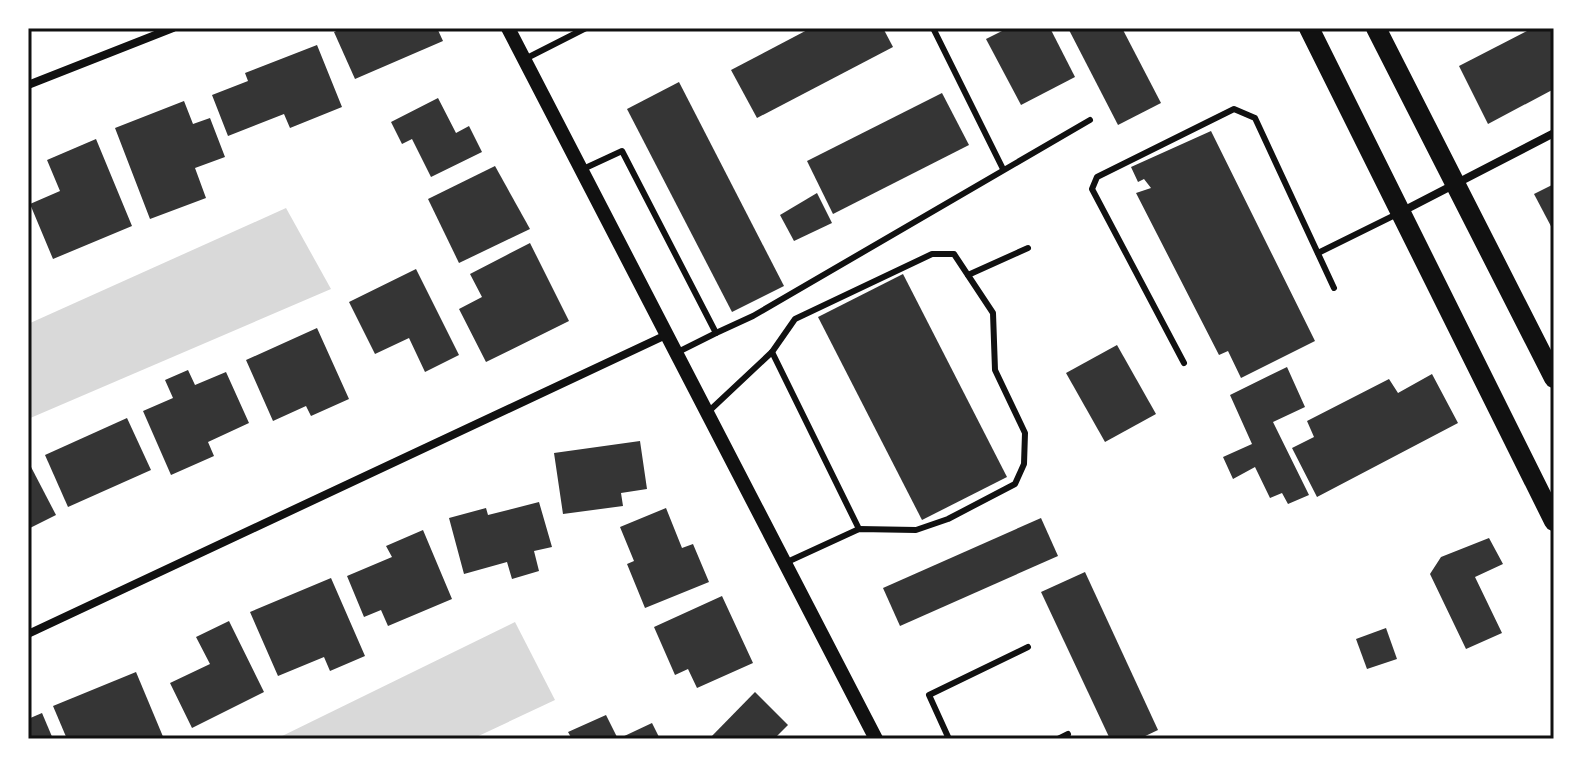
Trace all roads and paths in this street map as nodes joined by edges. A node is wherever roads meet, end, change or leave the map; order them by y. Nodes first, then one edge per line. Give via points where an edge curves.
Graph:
1 (173, 28) edge
2 (508, 28) edge
3 (586, 28) edge
4 (933, 28) edge
5 (1309, 28) edge
6 (1376, 28) edge
7 (524, 59) junction
8 (28, 85) edge
9 (1090, 120) dead end
10 (1554, 133) edge
11 (1003, 169) junction
12 (581, 170) junction
13 (1457, 186) junction
14 (1401, 212) junction
15 (1028, 248) dead end
16 (1318, 253) junction
17 (968, 275) junction
18 (1334, 288) dead end
19 (716, 333) junction
20 (666, 335) junction
21 (772, 352) junction
22 (674, 353) junction
23 (1184, 363) dead end
24 (1554, 378) edge
25 (707, 413) junction
26 (1554, 521) edge
27 (859, 529) junction
28 (785, 563) junction
29 (28, 634) edge
30 (1028, 647) dead end
31 (1068, 734) dead end
32 (876, 739) edge
33 (949, 739) edge
34 (1058, 739) edge

1 - 8 street
2 - 7 street
3 - 7 lane
4 - 11 lane
5 - 14 main road
6 - 13 main road
7 - 12 street
9 - 11 lane
10 - 13 street
11 - 19 lane
12 - 19 lane via 622,151
12 - 20 street
13 - 14 street
13 - 24 main road
14 - 16 lane
14 - 26 main road
15 - 17 lane
16 - 18 lane
16 - 23 lane via 1255,118 1234,109 1097,177 1092,189
17 - 21 lane via 954,254 932,254 795,319
17 - 27 lane via 993,313 995,370 1025,433 1024,464 1015,484 948,519 916,530
19 - 22 lane
20 - 22 street
20 - 29 street
21 - 25 lane
21 - 27 lane
22 - 25 street
25 - 28 street
27 - 28 lane
28 - 32 street
30 - 33 lane via 929,695
31 - 34 lane

